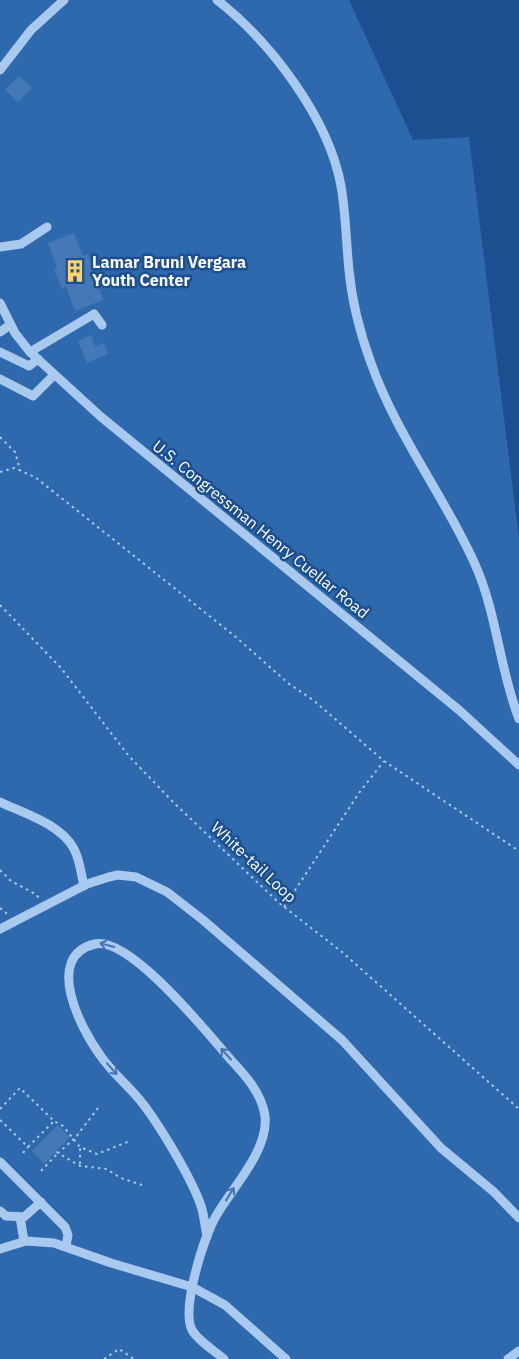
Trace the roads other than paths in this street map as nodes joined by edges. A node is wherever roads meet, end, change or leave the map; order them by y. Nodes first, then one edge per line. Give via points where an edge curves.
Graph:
1 (64, 0) edge
2 (217, 0) edge
3 (0, 70) edge
4 (47, 227) dead end
5 (0, 246) edge
6 (0, 302) edge
7 (10, 324) junction
8 (102, 325) dead end
9 (0, 332) edge
10 (0, 352) edge
11 (30, 352) junction
12 (38, 359) junction
13 (54, 375) junction
14 (0, 379) edge
15 (519, 719) edge
16 (519, 765) edge
17 (0, 802) edge
18 (84, 886) junction
19 (0, 929) edge
20 (0, 1162) edge
21 (41, 1202) junction
22 (0, 1211) edge
23 (20, 1217) junction
24 (519, 1218) edge
25 (207, 1237) junction
26 (24, 1241) junction
27 (66, 1246) junction
28 (0, 1249) edge
29 (192, 1287) junction
30 (519, 1351) edge
31 (224, 1359) edge
32 (286, 1359) edge
33 (508, 1359) edge

1 - 3 street via 31,30
2 - 15 street via 248,27 281,67 315,116 330,146 341,186 351,291 365,346 390,410 478,571 495,621 506,681
4 - 5 street via 21,244
6 - 7 street, U.S. Congressman Henry Cuellar Road
7 - 9 street
7 - 11 street, U.S. Congressman Henry Cuellar Road
8 - 11 street via 94,314
10 - 12 street via 29,366
11 - 12 street, U.S. Congressman Henry Cuellar Road
12 - 13 street, U.S. Congressman Henry Cuellar Road
13 - 14 street via 33,396
13 - 16 street, U.S. Congressman Henry Cuellar Road via 138,448 459,710
17 - 18 street via 67,838 77,857
18 - 19 street
18 - 24 street via 126,875 145,881 179,901 342,1040 441,1148 494,1192
20 - 21 street
21 - 23 street via 27,1216
21 - 27 street via 65,1226
22 - 23 street via 6,1216
23 - 26 street
25 -> 25 street via 214,1218 260,1146 265,1131 261,1101 242,1072 149,971 119,948 99,943 88,946 72,959 68,970 75,1008 100,1055 143,1104 174,1151 201,1204
25 - 29 street
26 - 27 street
26 - 28 street
27 - 29 street
29 - 31 street via 188,1309 192,1330
29 - 32 street via 225,1305
30 - 33 street

